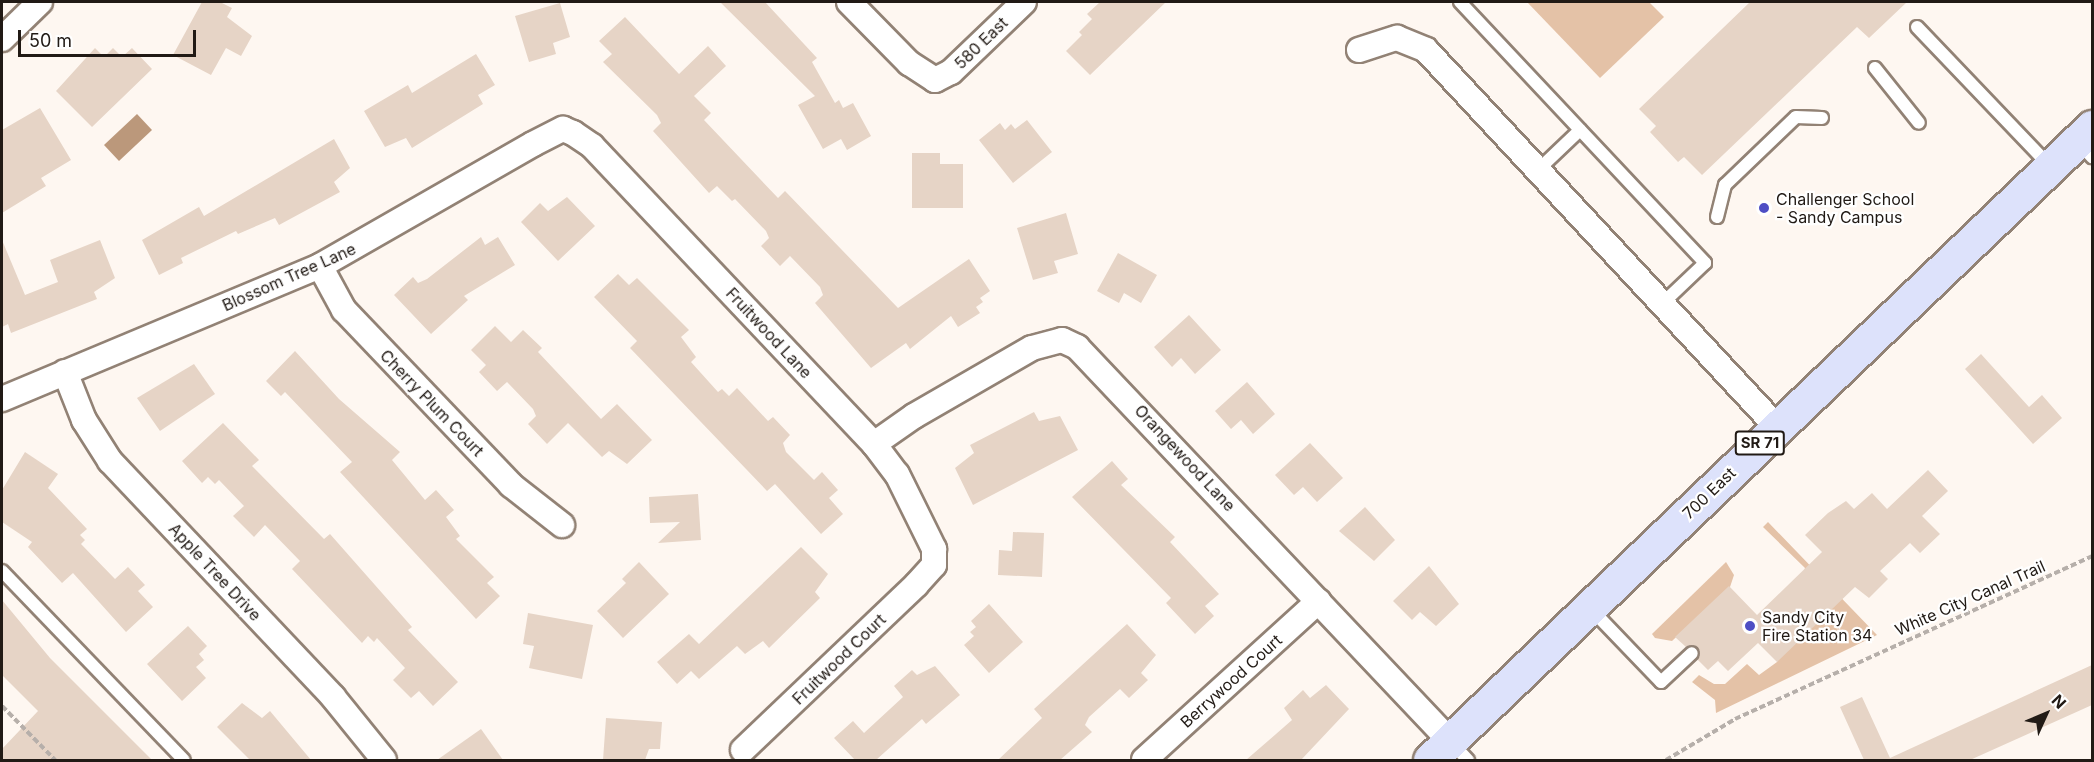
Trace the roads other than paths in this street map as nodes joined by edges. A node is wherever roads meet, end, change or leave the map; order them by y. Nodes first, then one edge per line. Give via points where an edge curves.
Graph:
1 (40, 2) edge
2 (849, 2) edge
3 (1024, 2) edge
4 (1460, 2) edge
5 (1917, 27) dead end
6 (2, 39) edge
7 (1359, 50) dead end
8 (1875, 68) dead end
9 (1822, 118) dead end
10 (1919, 123) dead end
11 (563, 129) joint
12 (1580, 130) junction
13 (2088, 142) edge
14 (2051, 167) junction
15 (1538, 170) junction
16 (1718, 217) dead end
17 (320, 266) junction
18 (1662, 304) junction
19 (65, 372) junction
20 (2, 399) edge
21 (1777, 427) junction
22 (874, 444) junction
23 (562, 525) dead end
24 (934, 565) joint
25 (2, 571) edge
26 (1319, 601) junction
27 (1588, 606) junction
28 (1692, 653) dead end
29 (743, 750) dead end
30 (1449, 754) edge
31 (184, 760) edge
32 (384, 760) edge
33 (1144, 760) edge

1 - 6 street
2 - 3 street, 580 East via 909,63 935,80 951,72
4 - 12 lane
5 - 14 lane
7 - 15 street via 1386,39 1418,44
8 - 10 lane
9 - 16 lane via 1796,117 1725,185
11 - 17 street, Blossom Tree Lane
11 - 22 street, Fruitwood Lane via 592,146
12 - 15 lane
12 - 18 lane via 1705,263
13 - 14 main road, 700 East / SR 71
14 - 21 main road, 700 East / SR 71
15 - 18 street
17 - 19 street, Blossom Tree Lane
17 - 23 street, Cherry Plum Court via 344,310 511,485
18 - 21 street
19 - 20 street, Blossom Tree Lane
19 - 32 street, Apple Tree Drive via 84,420 110,461 333,697
21 - 27 main road, 700 East / SR 71
22 - 24 street, Fruitwood Lane via 897,474 930,535
22 - 26 street, Orangewood Lane via 914,416 1032,348 1062,340 1090,356
24 - 29 street, Fruitwood Court
25 - 31 lane
26 - 30 street, Orangewood Lane
26 - 33 street, Berrywood Court
27 - 28 lane via 1661,682
27 - 30 main road, 700 East / SR 71

